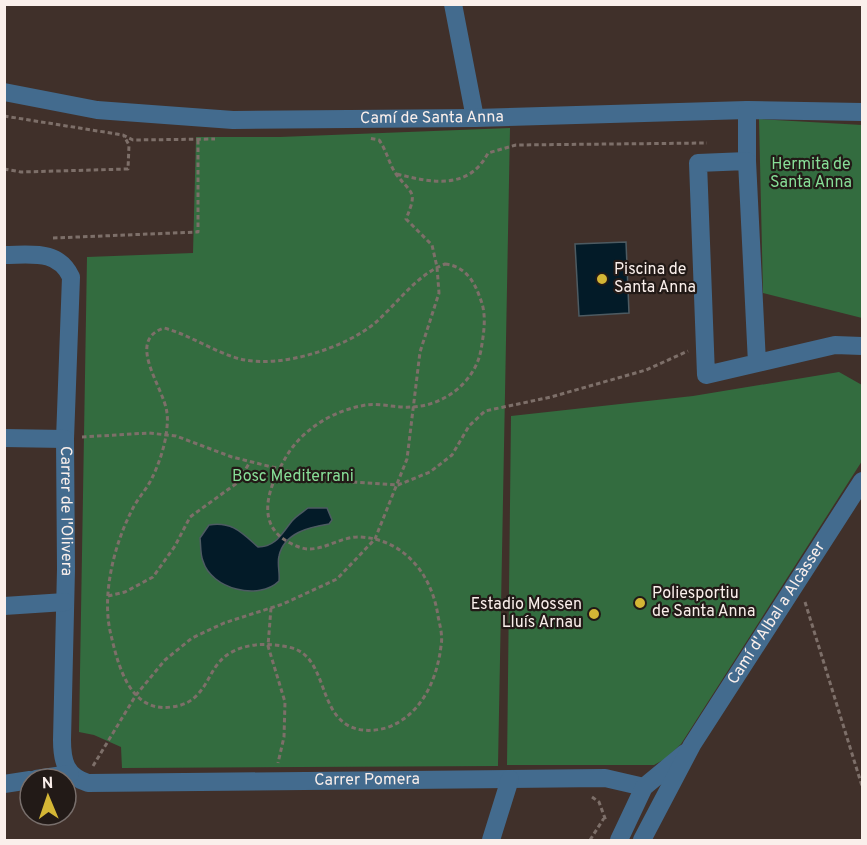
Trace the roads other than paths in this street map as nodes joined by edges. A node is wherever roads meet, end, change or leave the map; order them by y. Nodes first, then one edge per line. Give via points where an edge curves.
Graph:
1 (453, 4) edge
2 (4, 92) edge
3 (747, 110) junction
4 (862, 112) edge
5 (475, 118) junction
6 (747, 161) junction
7 (4, 255) edge
8 (862, 346) edge
9 (757, 363) junction
10 (4, 438) edge
11 (72, 438) junction
12 (862, 481) edge
13 (65, 602) junction
14 (4, 606) edge
15 (692, 745) junction
16 (67, 767) edge
17 (78, 778) edge
18 (510, 779) junction
19 (644, 787) junction
20 (613, 835) edge
21 (491, 840) edge
22 (642, 840) edge

1 - 5 street
2 - 5 street, Camí de Santa Anna via 97,110 233,120
3 - 4 street, Camí de Santa Anna
3 - 5 street, Camí de Santa Anna
3 - 6 street
6 - 9 street
6 - 9 street via 698,163 706,375
7 - 11 street, Carrer de l'Olivera via 51,256 67,268 72,287
8 - 9 street via 835,345
10 - 11 street
11 - 13 street, Carrer de l'Olivera
12 - 15 street, Camí d'Albal a Alcàsser
13 - 14 street
13 - 16 street, Carrer de l'Olivera via 62,757
15 - 19 street, Camí d'Albal a Alcàsser
15 - 22 street, Camí d'Albal a Alcàsser
17 - 18 street, Carrer Pomera via 88,783
18 - 19 street, Carrer Pomera via 605,778
18 - 21 street
19 - 20 street, Camí d'Albal a Alcàsser
19 - 22 street via 648,807

